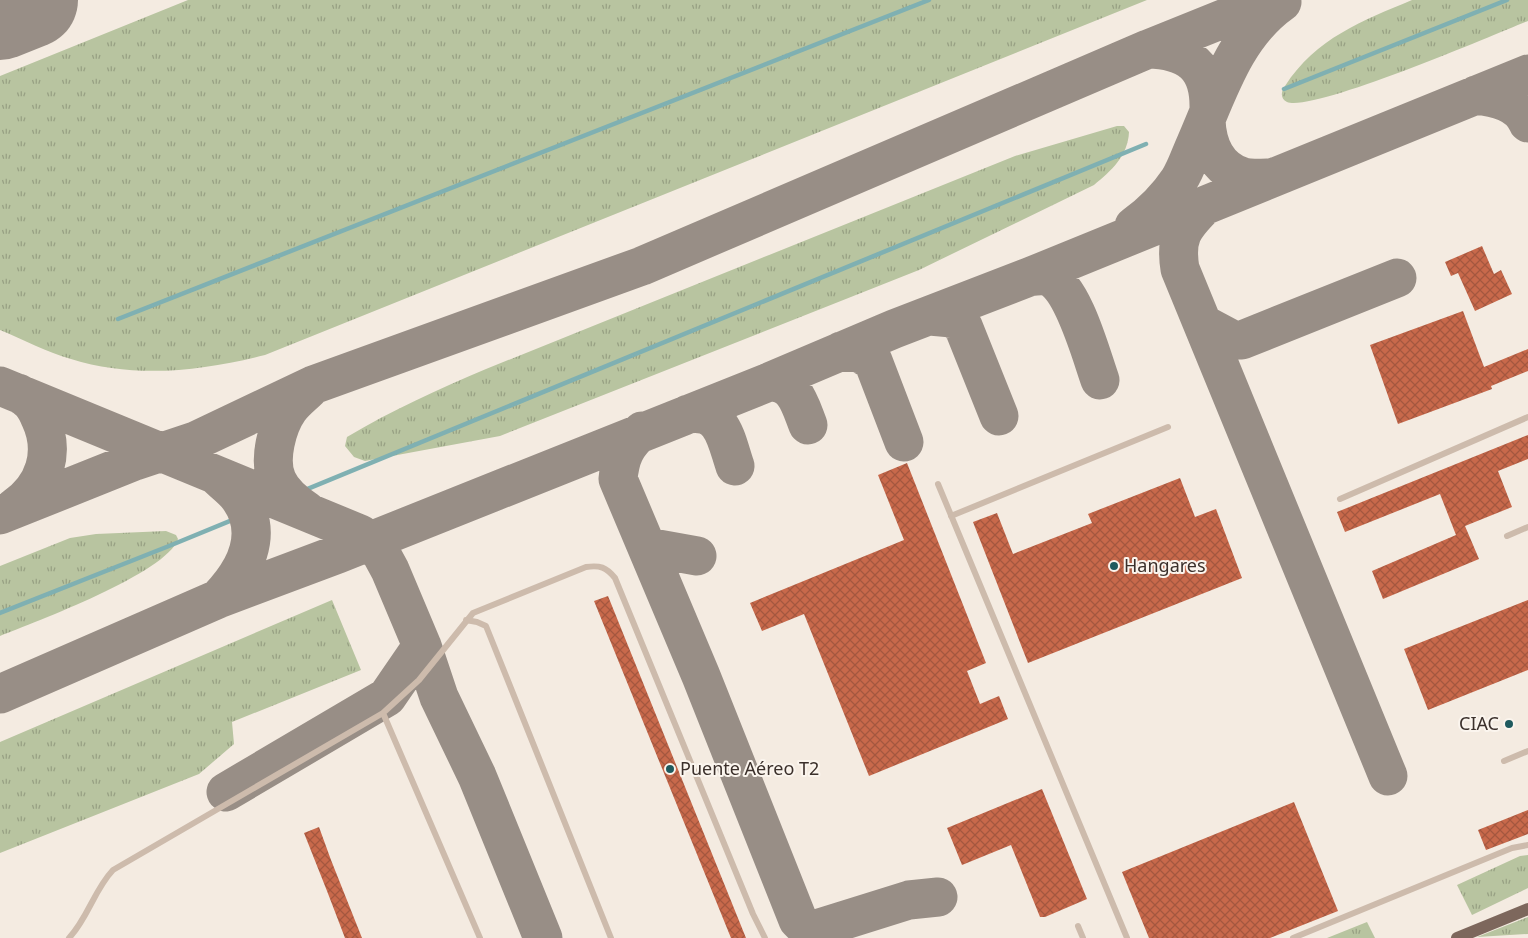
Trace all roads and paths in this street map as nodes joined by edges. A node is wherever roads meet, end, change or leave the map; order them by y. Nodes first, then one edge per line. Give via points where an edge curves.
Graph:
1 (1528, 417) edge
2 (1168, 427) dead end
3 (938, 484) dead end
4 (1340, 498) dead end
5 (951, 516) junction
6 (1528, 527) edge
7 (1507, 536) dead end
8 (466, 620) junction
9 (384, 713) junction
10 (1528, 751) edge
11 (1504, 761) dead end
12 (1528, 845) edge
13 (1528, 909) edge
14 (1078, 926) dead end
15 (69, 938) edge
16 (480, 938) edge
17 (611, 938) edge
18 (765, 938) edge
19 (1083, 938) edge
20 (1127, 938) edge
21 (1293, 938) edge
22 (1457, 938) edge

1 - 4 lane
2 - 5 lane
3 - 5 lane
5 - 20 lane
6 - 7 lane
8 - 9 lane via 419,680
8 - 17 lane via 486,626
8 - 18 lane via 484,607 586,567 597,565 607,569 615,578 752,914
9 - 15 lane via 120,866 104,880 82,922
9 - 16 lane
10 - 11 lane
12 - 21 lane
13 - 22 main road
14 - 19 lane

